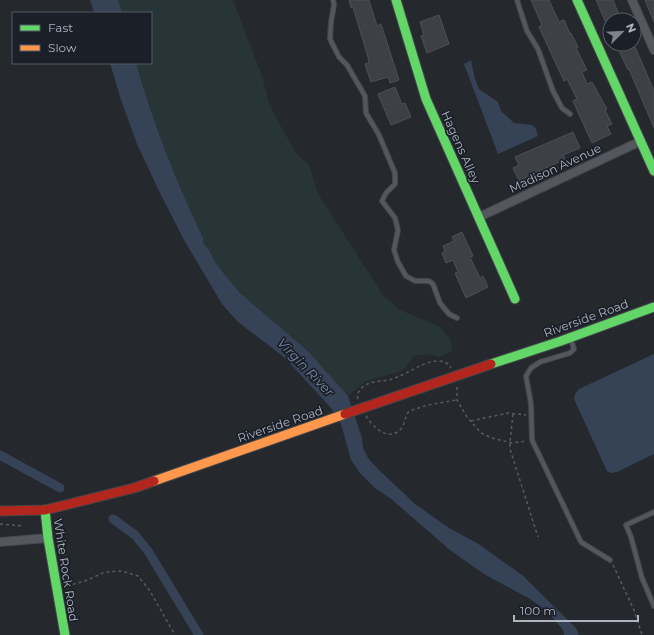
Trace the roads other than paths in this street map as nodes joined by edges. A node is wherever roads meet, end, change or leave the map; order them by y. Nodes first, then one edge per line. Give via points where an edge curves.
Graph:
1 (333, 0) edge
2 (396, 0) edge
3 (517, 0) edge
4 (577, 0) edge
5 (632, 0) edge
6 (654, 50) edge
7 (570, 114) dead end
8 (641, 141) junction
9 (654, 170) edge
10 (479, 217) junction
11 (515, 299) dead end
12 (654, 307) edge
13 (457, 318) dead end
14 (570, 337) junction
15 (45, 510) junction
16 (0, 511) edge
17 (654, 512) edge
18 (48, 538) junction
19 (0, 542) edge
20 (610, 560) road end
21 (654, 606) edge
22 (65, 635) edge

1 - 13 lane via 330,39 365,96 366,113 379,135 395,173 395,184 386,192 382,201 395,218 398,230 394,250 398,262 406,276 415,281 429,281 433,284 440,303 449,314
2 - 10 main road, Hagens Alley via 426,99
3 - 7 lane via 527,31 538,49 553,91 562,108
4 - 8 main road
5 - 6 street
8 - 9 main road
8 - 10 street, Madison Avenue
10 - 11 main road, Hagens Alley
12 - 14 main road, Riverside Road
14 - 15 main road, Riverside Road, bridge via 134,488
14 - 20 lane via 574,349 570,353 540,362 531,368 526,376 532,440 581,542
15 - 16 main road, Riverside Road
15 - 18 main road, White Rock Road
17 - 21 lane via 626,525 642,578
18 - 19 street
18 - 22 main road, White Rock Road

